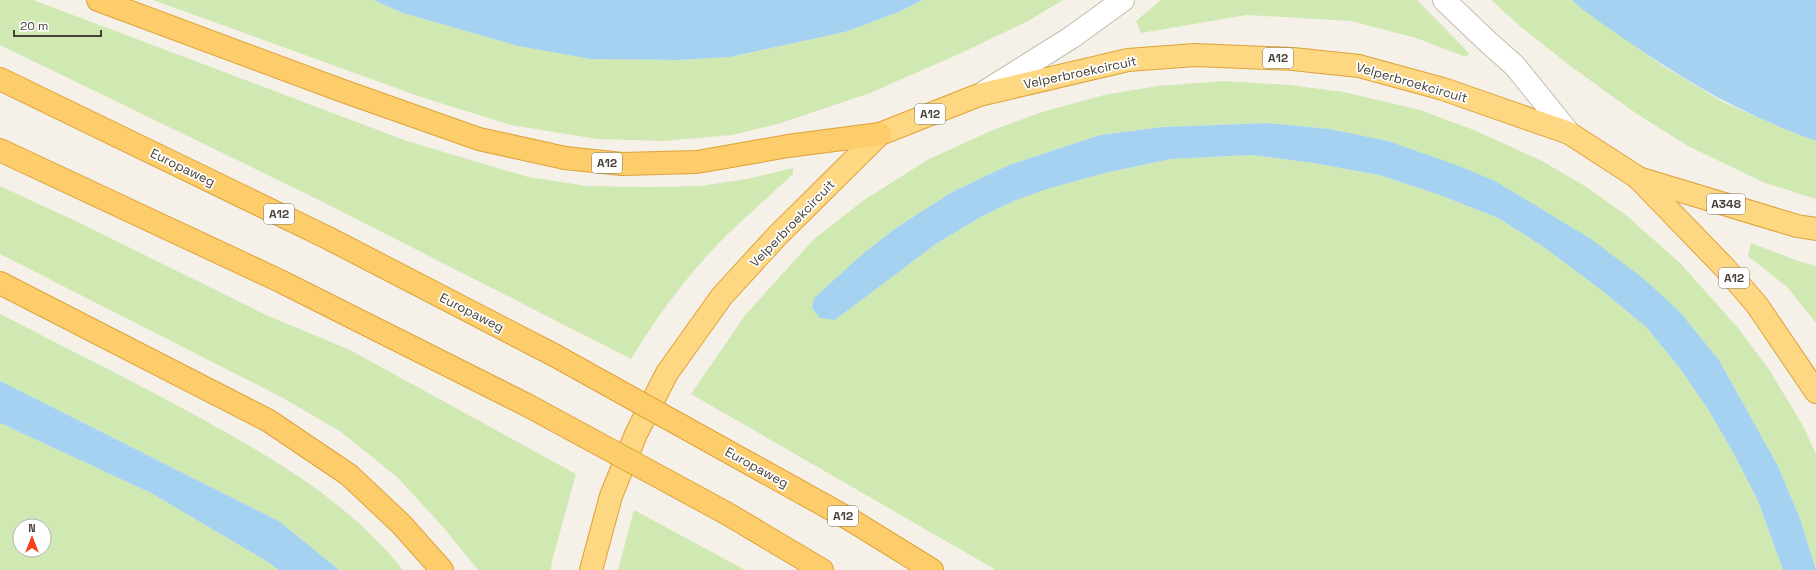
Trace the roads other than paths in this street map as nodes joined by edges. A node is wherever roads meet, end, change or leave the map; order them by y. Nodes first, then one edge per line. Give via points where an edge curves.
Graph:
1 (98, 0) edge
2 (1123, 0) edge
3 (1444, 0) edge
4 (0, 79) edge
5 (980, 94) junction
6 (1569, 133) junction
7 (880, 134) junction
8 (0, 150) edge
9 (1637, 177) junction
10 (1816, 229) edge
11 (0, 283) edge
12 (1816, 392) edge
13 (442, 570) edge
14 (591, 570) edge
15 (822, 570) edge
16 (932, 570) edge

1 - 7 highway, A12 via 479,139 564,158 622,164 696,162
2 - 5 street via 1072,38
3 - 6 street via 1515,66
4 - 16 highway, Europaweg / A12, bridge via 321,234 554,355 851,520
5 - 6 highway, Velperbroekcircuit / A12 via 1128,60 1195,55 1293,59 1360,66 1443,89
5 - 7 highway, Velperbroekcircuit / A12
6 - 9 highway, Velperbroekcircuit / A12
7 - 14 highway, Velperbroekcircuit / A12 via 777,236 722,296 667,373 636,434 611,496
8 - 15 highway, bridge via 280,281 527,405 726,513
9 - 10 highway, A348 via 1797,226
9 - 12 highway, Velperbroekcircuit / A12 via 1757,305
11 - 13 highway via 269,421 349,475 401,524

